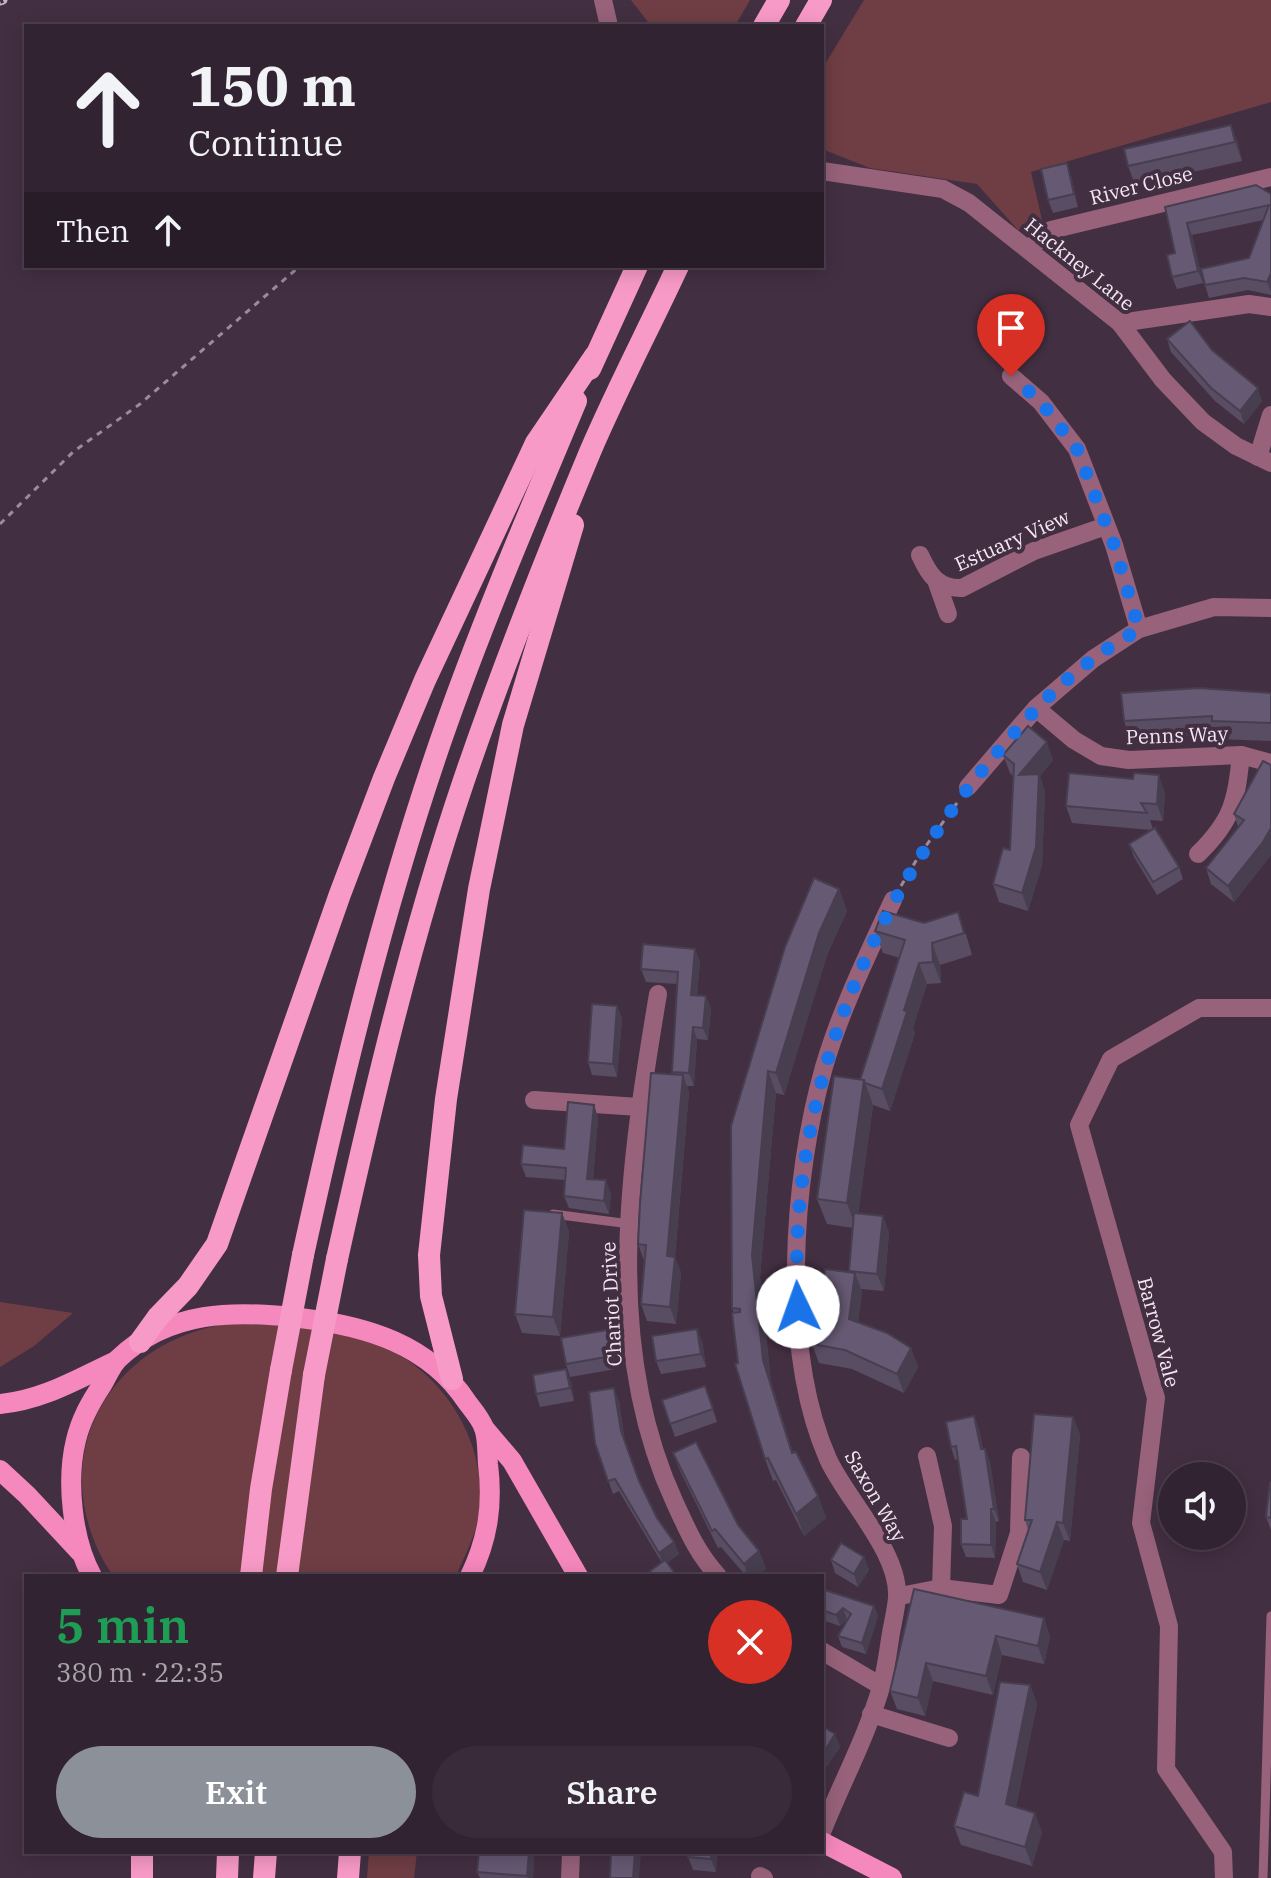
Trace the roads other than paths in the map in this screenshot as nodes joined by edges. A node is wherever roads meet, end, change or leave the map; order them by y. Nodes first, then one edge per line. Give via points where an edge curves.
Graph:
1 (603, 0) edge
2 (779, 0) edge
3 (821, 0) edge
4 (609, 24) edge
5 (765, 24) edge
6 (807, 24) edge
7 (824, 171) edge
8 (1271, 177) edge
9 (1028, 249) junction
10 (636, 268) edge
11 (677, 268) edge
12 (1271, 307) edge
13 (1120, 323) junction
14 (595, 356) junction
15 (1011, 376) dead end
16 (1271, 415) edge
17 (591, 450) junction
18 (1265, 460) edge
19 (1106, 526) junction
20 (920, 555) dead end
21 (937, 583) junction
22 (1271, 608) edge
23 (948, 614) dead end
24 (1139, 629) junction
25 (1036, 708) junction
26 (1241, 755) junction
27 (1271, 763) edge
28 (968, 787) road end
29 (1198, 854) dead end
30 (893, 900) road end
31 (658, 994) dead end
32 (1271, 1008) edge
33 (534, 1100) dead end
34 (639, 1107) junction
35 (553, 1214) edge
36 (630, 1224) junction
37 (140, 1342) junction
38 (116, 1361) junction
39 (452, 1379) junction
40 (0, 1404) edge
41 (484, 1428) junction
42 (927, 1456) dead end
43 (1021, 1457) dead end
44 (0, 1470) edge
45 (80, 1552) junction
46 (91, 1574) edge
47 (251, 1574) edge
48 (287, 1574) edge
49 (471, 1574) edge
50 (577, 1574) edge
51 (716, 1574) edge
52 (941, 1588) junction
53 (897, 1596) junction
54 (1271, 1616) edge
55 (824, 1652) edge
56 (881, 1686) junction
57 (871, 1714) junction
58 (949, 1738) dead end
59 (824, 1827) edge
60 (824, 1843) edge
61 (142, 1854) edge
62 (228, 1854) edge
63 (266, 1854) edge
64 (350, 1854) edge
65 (571, 1854) edge
66 (142, 1878) edge
67 (227, 1878) edge
68 (264, 1878) edge
69 (348, 1878) edge
70 (570, 1878) edge
71 (892, 1878) edge
72 (1224, 1878) edge
73 (1263, 1878) edge

1 - 4 street
2 - 5 highway
3 - 6 highway
7 - 9 street, Hackney Lane via 943,189
8 - 9 street, River Close via 1051,230
9 - 13 street, Hackney Lane
10 - 14 highway
11 - 17 highway
12 - 13 street via 1249,304
13 - 18 street, Hackney Lane via 1203,422
14 - 37 highway via 536,443 419,694 340,894 217,1244
14 - 47 highway, bridge via 501,580 404,854 303,1255
15 - 19 street via 1041,402 1072,441
16 - 18 street
17 - 39 highway via 564,560 513,725 461,996 429,1255 431,1296
17 - 48 highway, bridge via 519,630 428,896 337,1259 314,1375
19 - 21 street, Estuary View via 1034,551 962,588
19 - 24 street
20 - 21 street, Estuary View
21 - 23 street, Estuary View
22 - 24 street via 1214,607
24 - 25 street via 1093,659
25 - 26 street, Penns Way via 1101,756 1129,760
25 - 28 street
26 - 27 street, Penns Way
26 - 29 street, Penns Way via 1237,793 1227,820
30 - 53 street, Saxon Way via 851,989 824,1067 795,1259 809,1402 828,1460 894,1572
31 - 34 street, Chariot Drive
32 - 72 street, Barrow Vale via 1199,1008 1111,1059 1079,1125 1156,1398 1141,1523 1169,1626 1166,1769 1223,1852
33 - 34 street
34 - 36 street, Chariot Drive
35 - 36 lane
36 - 51 street, Chariot Drive via 631,1342 642,1408 662,1475 699,1555
37 - 38 main road
37 - 39 main road via 184,1320 242,1312 344,1323 374,1332
38 - 40 main road via 49,1393
38 - 45 main road via 88,1407 75,1444 72,1490
39 - 41 main road
41 - 49 main road via 490,1513
41 - 50 main road via 512,1461
42 - 52 street via 943,1526
43 - 52 street via 1019,1533 999,1595
44 - 45 main road
45 - 46 main road
52 - 53 street
53 - 56 street, Saxon Way
54 - 73 lane
55 - 56 street
56 - 57 street, Saxon Way
57 - 58 street
57 - 59 street, Saxon Way
60 - 71 main road
61 - 66 highway
62 - 67 highway
63 - 68 highway
64 - 69 highway
65 - 70 street

